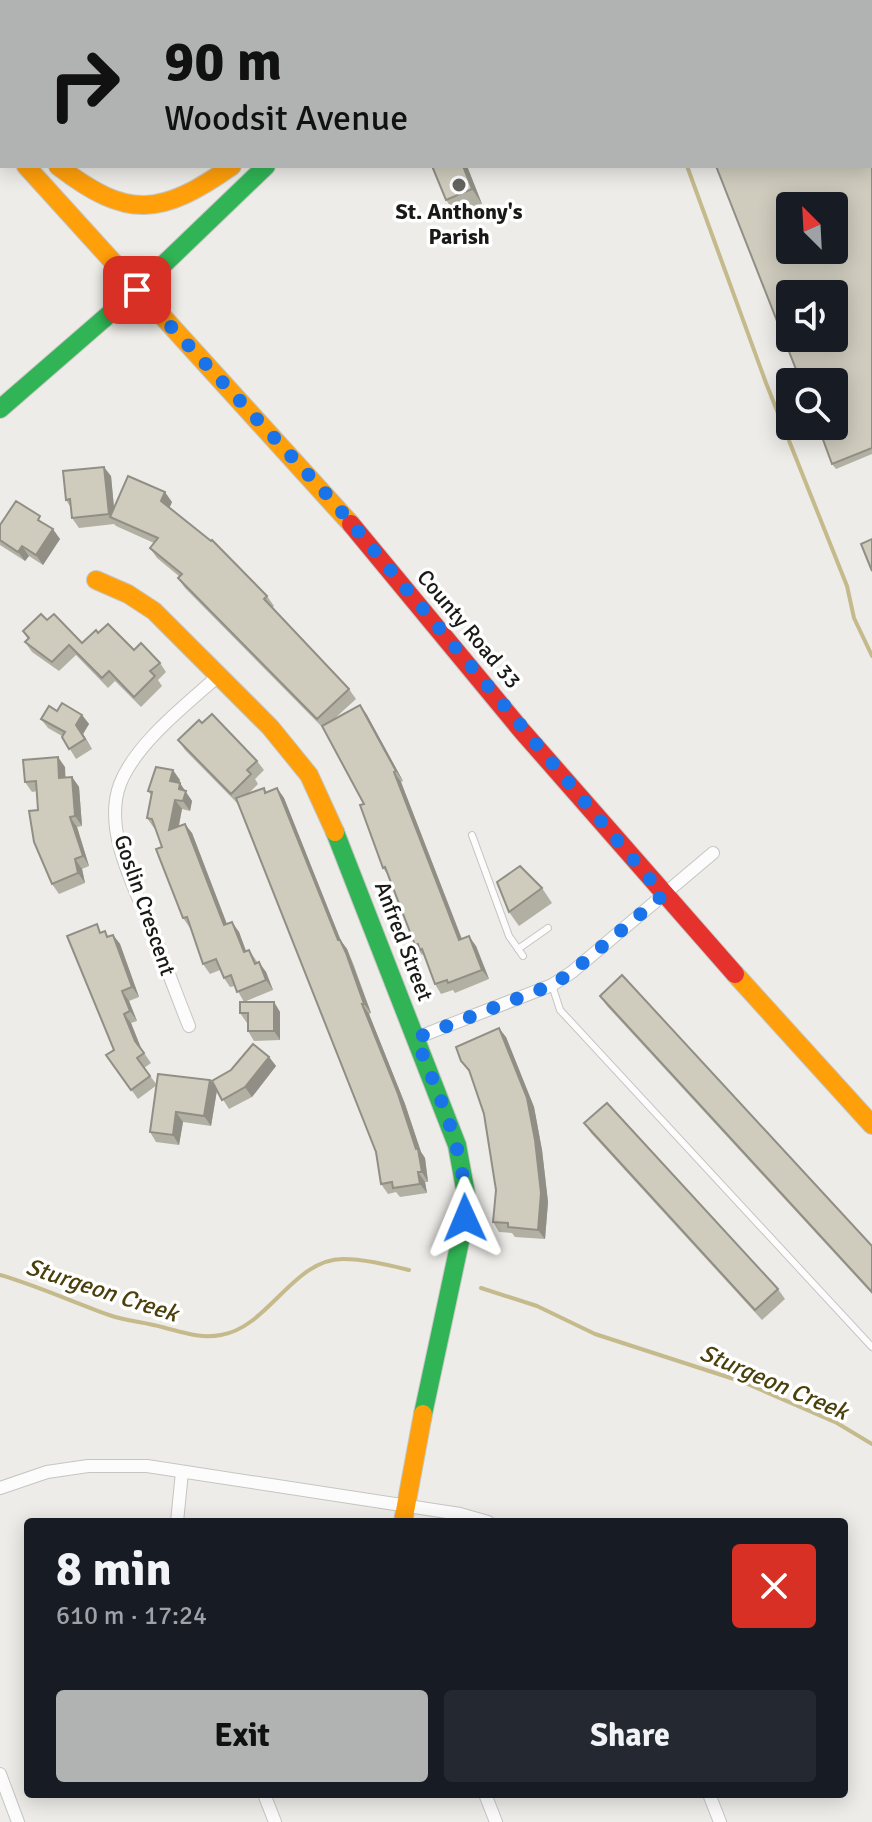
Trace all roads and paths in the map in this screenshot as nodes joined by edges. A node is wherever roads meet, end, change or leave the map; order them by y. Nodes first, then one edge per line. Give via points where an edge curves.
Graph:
1 (28, 168) edge
2 (61, 168) edge
3 (229, 168) edge
4 (264, 168) edge
5 (137, 290) junction
6 (0, 409) edge
7 (96, 580) dead end
8 (218, 676) junction
9 (472, 835) dead end
10 (713, 853) dead end
11 (663, 895) junction
12 (548, 928) dead end
13 (518, 949) junction
14 (523, 956) dead end
15 (552, 985) junction
16 (189, 1026) dead end
17 (416, 1038) junction
18 (872, 1125) edge
19 (872, 1347) edge
20 (182, 1472) junction
21 (0, 1488) edge
22 (404, 1514) edge
23 (177, 1518) edge
24 (474, 1518) edge
25 (0, 1774) edge
26 (266, 1798) edge
27 (487, 1798) edge
28 (711, 1798) edge
29 (18, 1822) edge
30 (275, 1822) edge
31 (496, 1822) edge
32 (720, 1822) edge

1 - 5 main road, County Road 33
2 - 3 main road via 104,198 137,207 176,200
4 - 5 main road
5 - 6 main road
5 - 11 main road, County Road 33 via 331,499
7 - 8 main road, Anfred Street via 141,601
8 - 16 street, Goslin Crescent via 136,756 120,785 116,807 126,866
8 - 17 main road, Anfred Street via 281,738 309,775
9 - 13 lane
10 - 11 street
11 - 15 street
11 - 18 main road, County Road 33
12 - 13 lane
13 - 14 lane
15 - 17 street
15 - 19 lane via 560,1010
17 - 22 main road, Anfred Street via 457,1145 466,1194
20 - 21 street via 88,1466 47,1472
20 - 22 street
20 - 23 street
22 - 24 street
25 - 29 street
26 - 30 street
27 - 31 street
28 - 32 street

